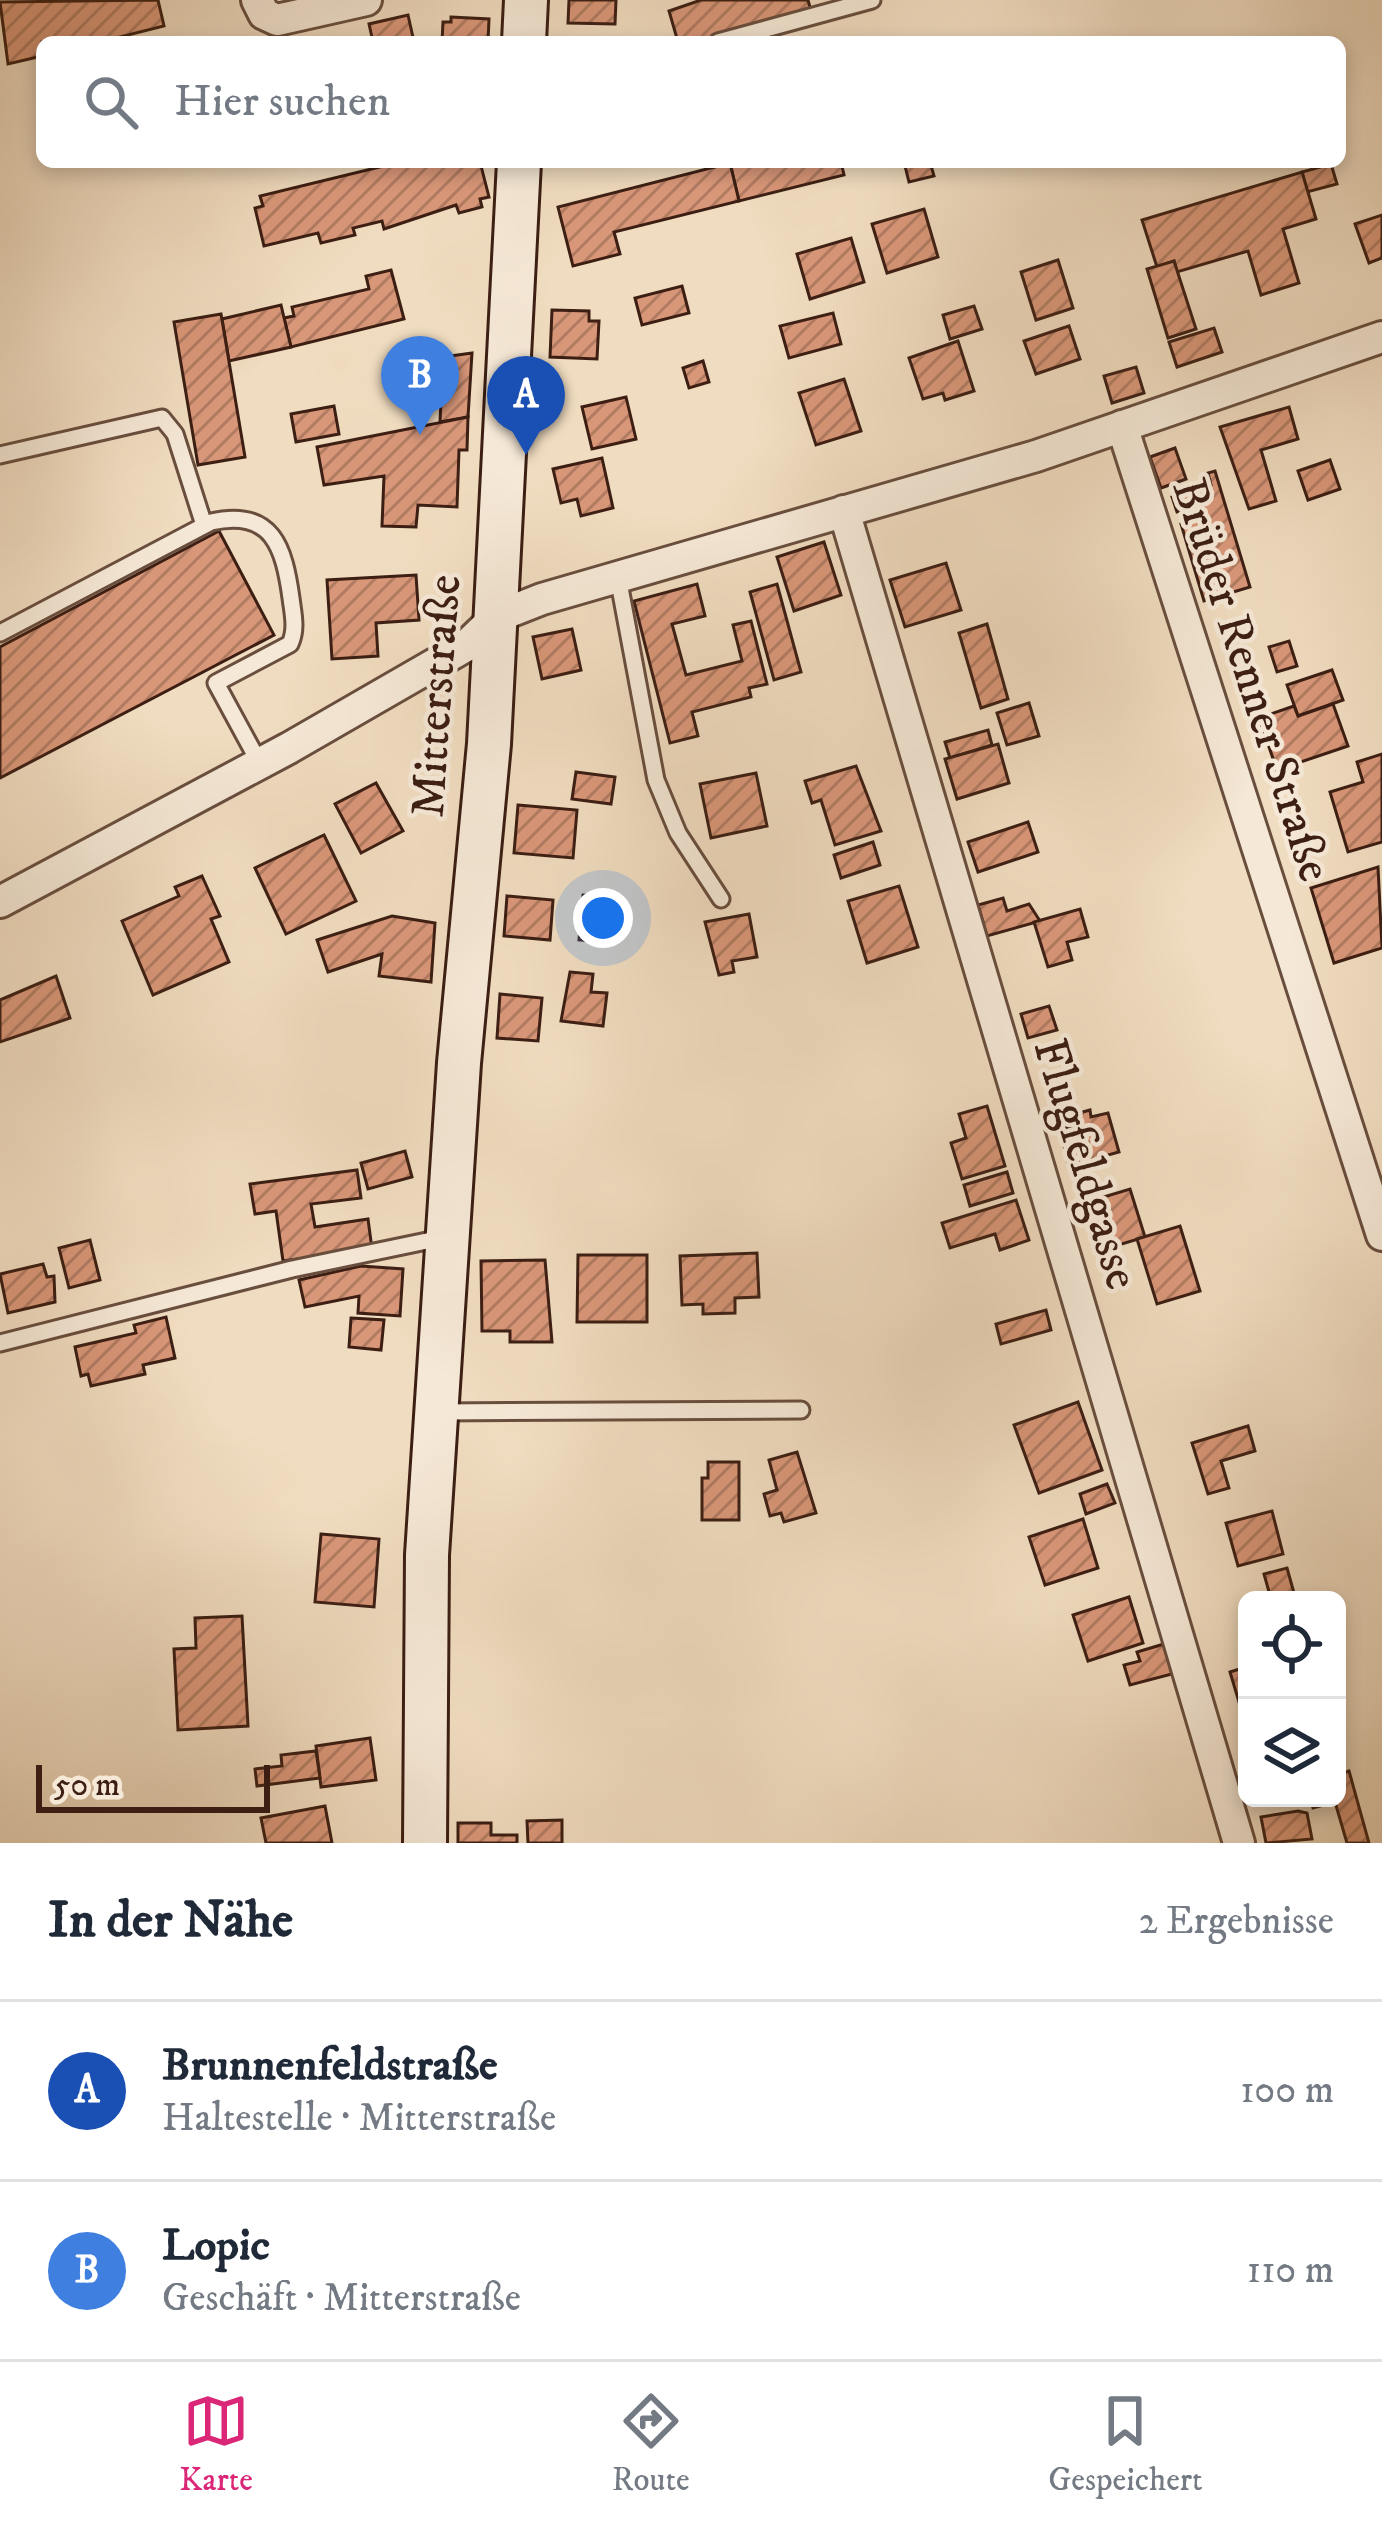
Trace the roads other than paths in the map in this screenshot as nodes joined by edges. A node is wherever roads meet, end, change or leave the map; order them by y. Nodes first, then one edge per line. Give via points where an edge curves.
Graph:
1 (257, 0) edge
2 (366, 0) edge
3 (526, 0) edge
4 (872, 0) edge
5 (524, 36) edge
6 (740, 36) edge
7 (519, 168) edge
8 (1382, 337) edge
9 (1122, 426) junction
10 (0, 455) edge
11 (844, 511) junction
12 (205, 525) junction
13 (618, 577) junction
14 (496, 617) junction
15 (0, 633) edge
16 (260, 764) junction
17 (721, 898) dead end
18 (0, 902) edge
19 (1382, 1235) edge
20 (448, 1237) junction
21 (0, 1343) edge
22 (801, 1410) dead end
23 (436, 1412) junction
24 (425, 1843) edge
25 (1239, 1843) edge

1 - 2 street via 277,20
3 - 5 main road
4 - 6 lane
7 - 14 main road, Mitterstraße
8 - 9 street
9 - 11 street
9 - 19 street, Brüder Renner Straße
10 - 12 lane via 162,418 175,434
11 - 13 street
11 - 25 street, Flugfeldgasse
12 - 15 lane
12 - 16 lane via 248,521 278,541 286,558 294,638 216,683
13 - 14 street
13 - 17 lane via 656,781
14 - 16 street via 466,646
14 - 20 main road, Mitterstraße
16 - 18 street
20 - 21 lane
20 - 23 main road, Mitterstraße
22 - 23 lane
23 - 24 main road, Mitterstraße

